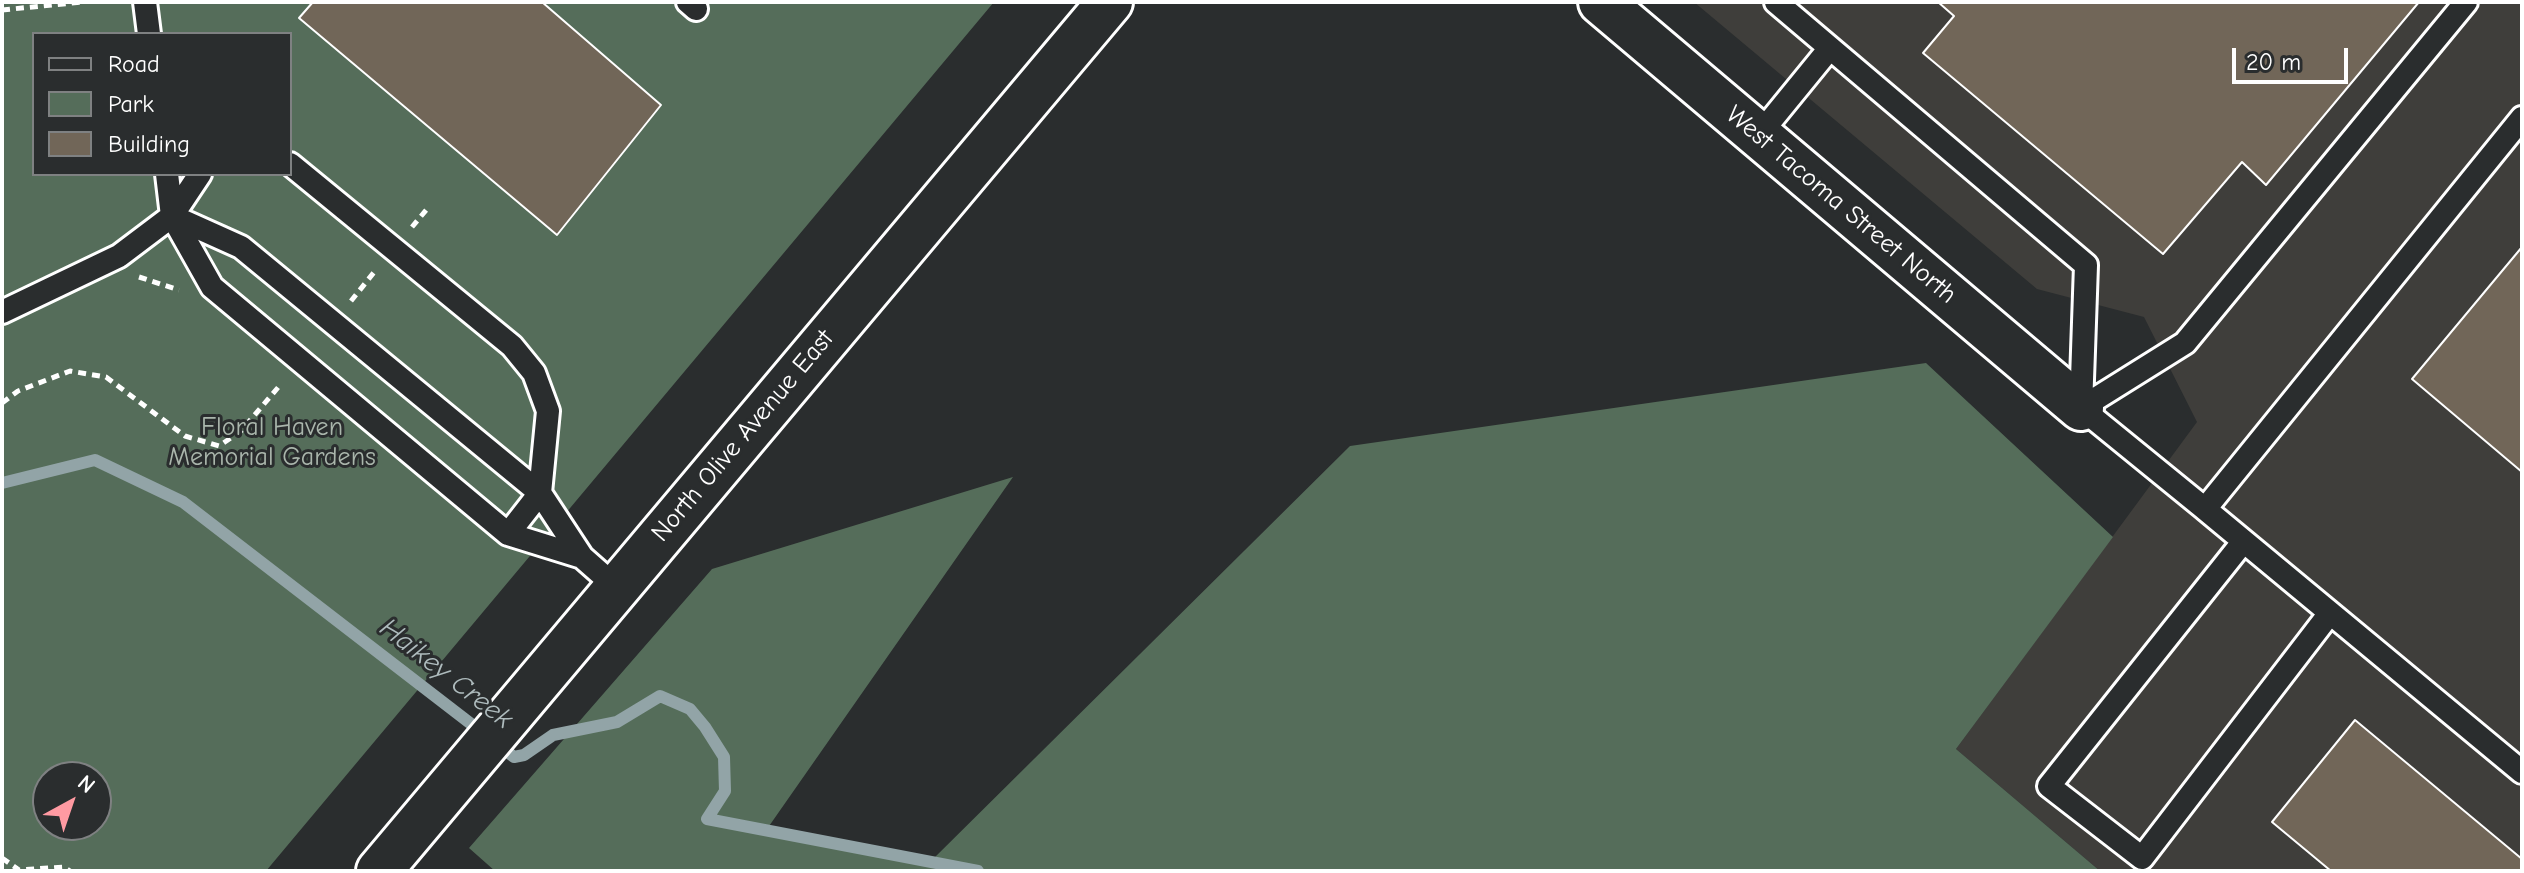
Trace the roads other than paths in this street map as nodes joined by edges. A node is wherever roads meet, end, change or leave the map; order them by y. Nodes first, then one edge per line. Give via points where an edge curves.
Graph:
1 (145, 2) edge
2 (1110, 2) edge
3 (1601, 2) edge
4 (1776, 2) edge
5 (2466, 2) edge
6 (149, 32) edge
7 (1830, 48) junction
8 (2522, 118) edge
9 (1759, 135) junction
10 (292, 166) edge
11 (167, 176) edge
12 (199, 176) edge
13 (172, 216) junction
14 (2, 312) edge
15 (2081, 408) junction
16 (540, 493) junction
17 (2205, 509) junction
18 (508, 534) junction
19 (2243, 542) junction
20 (582, 557) junction
21 (616, 587) junction
22 (2330, 613) junction
23 (2522, 772) edge
24 (379, 871) edge

1 - 6 lane
2 - 21 street, North Olive Avenue East
3 - 9 street, West Tacoma Street North
4 - 7 lane
5 - 15 lane via 2185,343
7 - 9 lane
7 - 15 lane via 2086,265
8 - 17 lane
9 - 15 street, West Tacoma Street North
10 - 16 lane via 512,346 534,373 548,411
11 - 13 lane
12 - 13 lane
13 - 14 lane via 119,256
13 - 16 lane via 241,247
13 - 18 lane via 212,287
15 - 17 lane
16 - 18 lane
16 - 20 lane
17 - 19 lane
18 - 20 lane
19 - 22 lane
19 - 22 lane via 2049,786 2142,858
20 - 21 lane
21 - 24 street, North Olive Avenue East
22 - 23 lane

